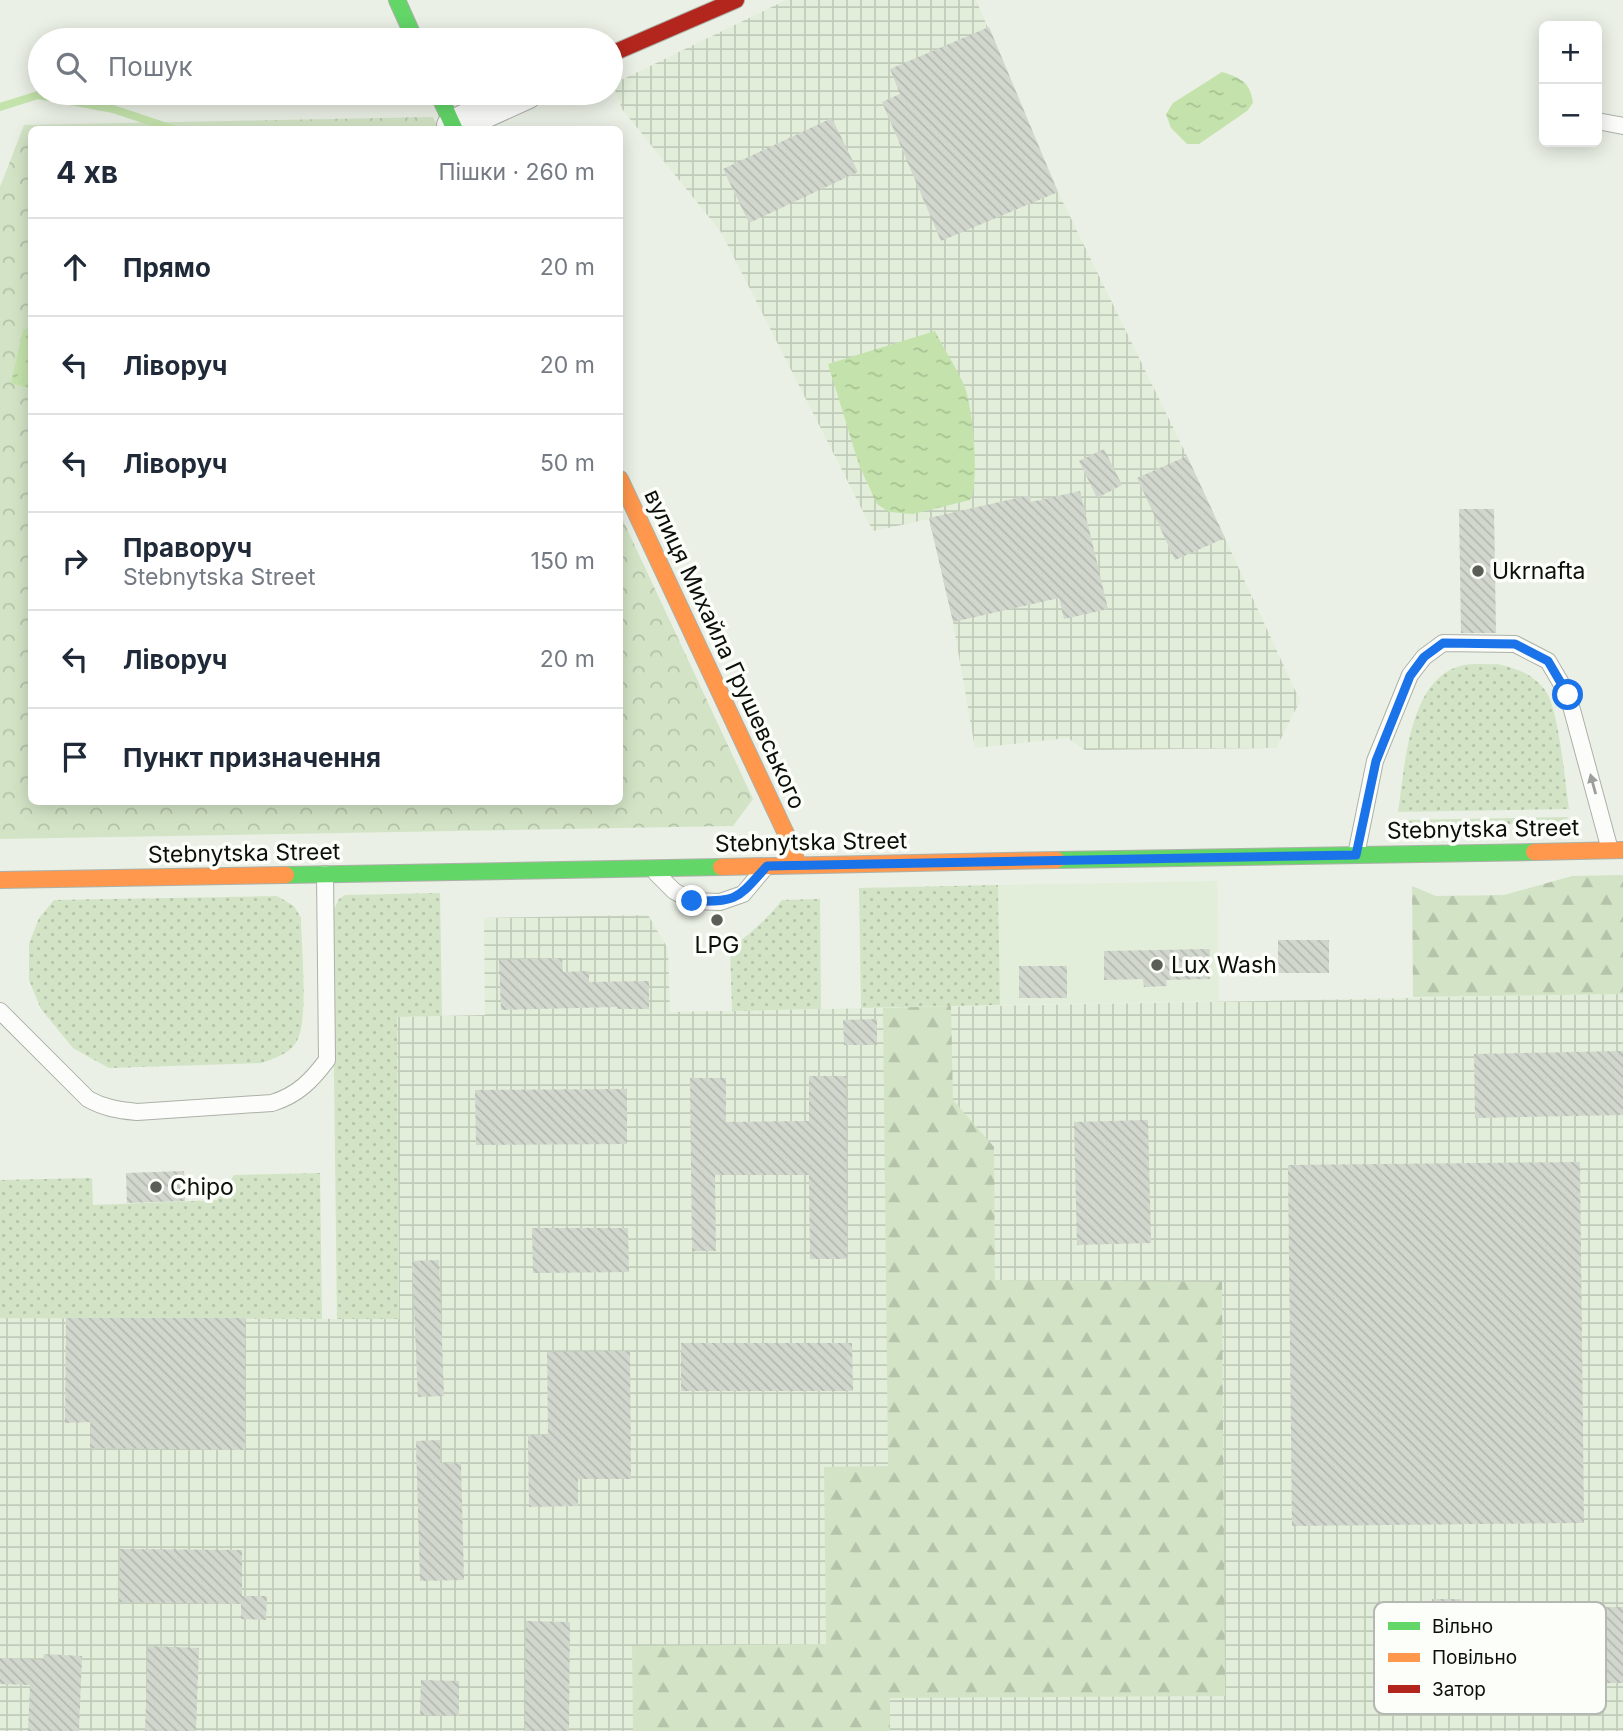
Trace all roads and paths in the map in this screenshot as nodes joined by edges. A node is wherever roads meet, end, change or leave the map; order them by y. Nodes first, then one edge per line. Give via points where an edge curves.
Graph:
1 (397, 0) edge
2 (736, 0) edge
3 (410, 28) edge
4 (623, 49) edge
5 (443, 105) edge
6 (501, 105) edge
7 (1602, 122) edge
8 (453, 126) edge
9 (458, 126) edge
10 (1623, 127) edge
11 (623, 485) edge
12 (1617, 850) edge
13 (1356, 855) junction
14 (797, 865) junction
15 (767, 866) junction
16 (653, 868) junction
17 (324, 874) junction
18 (0, 880) edge
19 (0, 1011) edge

1 - 3 street
2 - 4 street
5 - 8 street
6 - 9 street
7 - 10 lane
11 - 14 street, вулиця Михайла Грушевського
12 - 13 street, Stebnytska Street
12 -> 13 lane via 1568,695 1548,661 1515,644 1443,643 1424,657 1410,676 1376,761
13 - 14 street, Stebnytska Street
14 - 15 street, Stebnytska Street
15 - 16 street, Stebnytska Street
15 - 16 lane via 743,894 720,902 692,901 674,891
16 - 17 street, Stebnytska Street
17 - 18 street, Stebnytska Street
17 - 19 lane via 327,1059 301,1090 284,1099 137,1112 101,1106 88,1099

